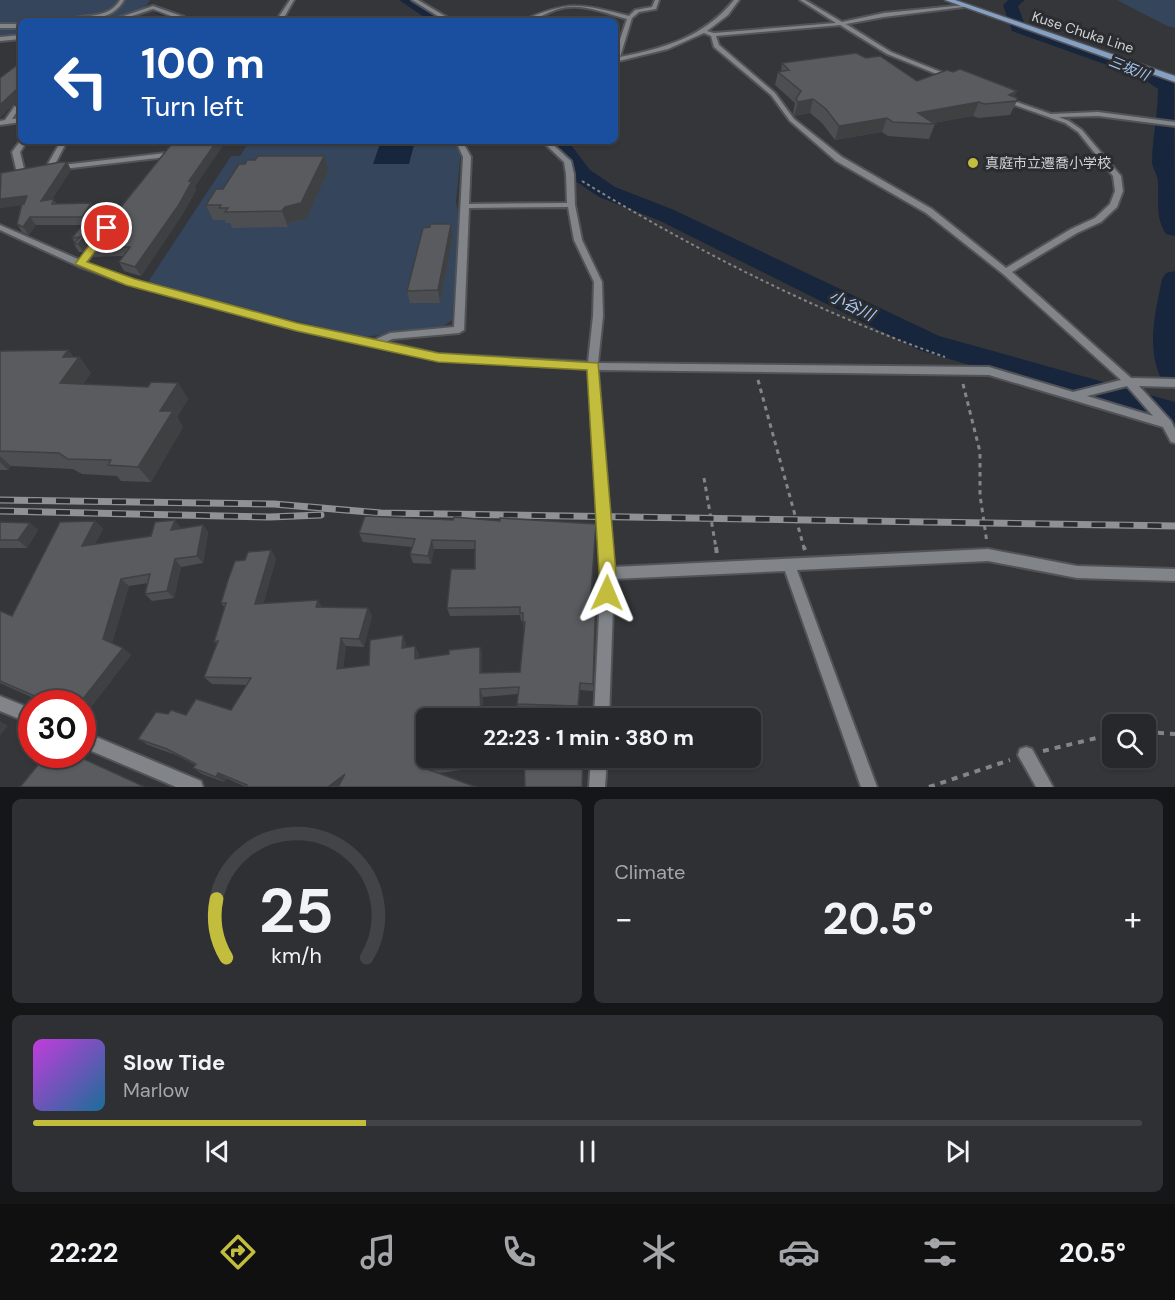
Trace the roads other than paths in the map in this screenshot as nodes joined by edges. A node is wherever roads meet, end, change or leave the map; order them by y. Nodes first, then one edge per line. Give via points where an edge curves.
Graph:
1 (122, 0) edge
2 (156, 0) edge
3 (292, 0) edge
4 (414, 0) edge
5 (657, 0) edge
6 (738, 0) edge
7 (802, 0) edge
8 (948, 0) edge
9 (963, 6) junction
10 (153, 7) junction
11 (81, 18) edge
12 (121, 18) edge
13 (182, 18) edge
14 (281, 18) edge
15 (445, 18) edge
16 (537, 18) edge
17 (630, 18) junction
18 (839, 24) junction
19 (0, 26) edge
20 (18, 26) edge
21 (709, 33) junction
22 (18, 37) edge
23 (0, 39) edge
24 (618, 55) edge
25 (618, 60) edge
26 (954, 79) edge
27 (1175, 79) edge
28 (996, 96) edge
29 (18, 105) edge
30 (1050, 116) junction
31 (4, 122) edge
32 (1175, 124) edge
33 (22, 144) edge
34 (62, 144) edge
35 (460, 144) edge
36 (548, 144) edge
37 (159, 164) edge
38 (41, 170) junction
39 (21, 173) junction
40 (10, 176) edge
41 (571, 205) junction
42 (465, 206) junction
43 (0, 227) edge
44 (107, 228) edge
45 (81, 264) junction
46 (1006, 272) junction
47 (375, 344) junction
48 (593, 366) junction
49 (1129, 382) junction
50 (1175, 383) edge
51 (1072, 396) junction
52 (1167, 424) junction
53 (1175, 440) edge
54 (789, 565) junction
55 (608, 573) junction
56 (1175, 575) edge
57 (0, 703) edge
58 (601, 708) edge
59 (18, 711) edge
60 (96, 745) edge
61 (1026, 755) dead end
62 (598, 768) edge
63 (195, 787) edge
64 (597, 787) edge
65 (869, 787) edge
66 (1045, 787) edge

1 - 11 street via 112,12
2 - 10 street
3 - 14 street
4 - 15 street
5 - 17 street via 654,8 637,11
6 - 21 street
7 - 18 street
8 - 9 main road, Kuse Chuka Line
9 - 18 street
9 - 27 main road, Kuse Chuka Line
10 - 12 street
10 - 13 street
16 - 17 street via 558,7 574,5
17 - 24 street
18 - 21 street
18 - 26 street via 889,53
19 - 20 street
21 - 25 street
21 - 46 street via 716,46 773,94 792,120 813,139 854,171 929,211
22 - 23 street
28 - 30 street
29 - 31 street
30 - 32 street via 1098,114
30 - 46 street via 1080,131 1117,176 1119,191 1114,205 1098,220
33 - 39 street via 16,152
34 - 38 street
35 - 42 street via 467,157
36 - 41 street via 567,161
37 - 38 street via 169,151
38 - 39 street
39 - 40 street
41 - 42 street
41 - 48 street via 578,240 598,282
42 - 47 street via 459,330 390,336
43 - 45 street
44 - 45 street
45 - 47 street via 130,282
46 - 49 street
47 - 48 street via 438,357
48 - 51 street via 990,371
48 - 55 street
49 - 50 street
49 - 51 street
49 - 52 street
51 - 52 street
52 - 53 street
54 - 55 street
54 - 56 street via 988,555 1077,572
54 - 65 street
55 - 58 street
57 - 59 street
60 - 63 street
61 - 66 street
62 - 64 street

